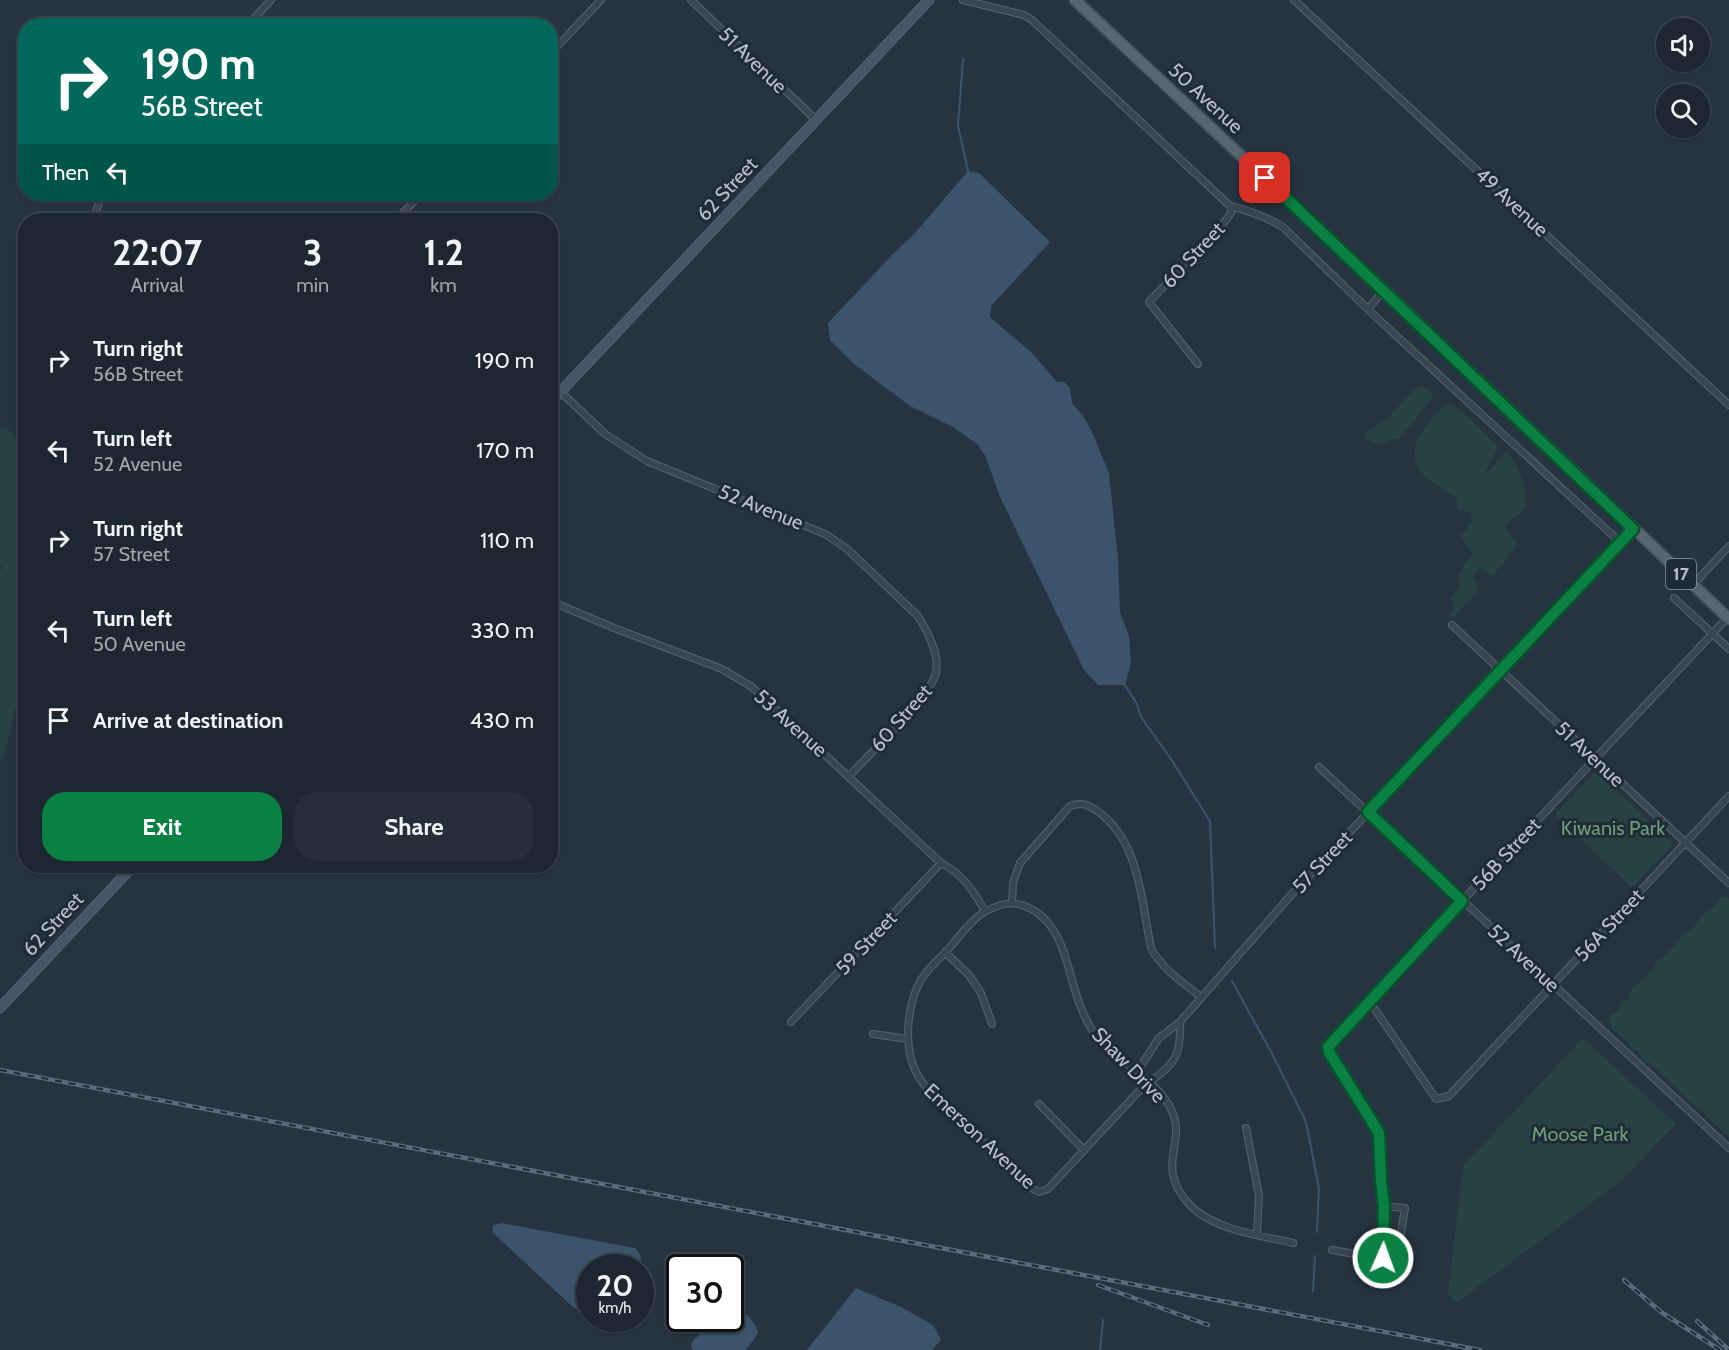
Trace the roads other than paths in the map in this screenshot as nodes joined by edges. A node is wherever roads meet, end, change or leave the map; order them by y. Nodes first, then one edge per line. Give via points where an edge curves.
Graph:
1 (271, 0) edge
2 (601, 0) edge
3 (691, 0) edge
4 (929, 0) edge
5 (963, 0) edge
6 (1075, 0) edge
7 (1294, 0) edge
8 (254, 18) edge
9 (558, 46) edge
10 (816, 120) junction
11 (414, 201) edge
12 (1230, 206) junction
13 (403, 213) edge
14 (1384, 290) junction
15 (1368, 309) junction
16 (1198, 364) dead end
17 (561, 392) junction
18 (558, 395) edge
19 (1729, 405) edge
20 (1633, 529) junction
21 (1620, 542) junction
22 (1729, 546) edge
23 (1693, 585) junction
24 (1674, 598) dead end
25 (558, 604) edge
26 (1728, 619) edge
27 (1452, 625) dead end
28 (1713, 633) junction
29 (1729, 649) edge
30 (935, 653) joint
31 (1501, 670) junction
32 (1595, 759) junction
33 (1319, 767) dead end
34 (849, 776) junction
35 (1729, 796) edge
36 (1368, 812) junction
37 (1686, 843) junction
38 (941, 863) junction
39 (126, 873) edge
40 (1729, 883) edge
41 (1462, 901) junction
42 (1011, 902) junction
43 (985, 912) junction
44 (945, 952) junction
45 (1553, 985) junction
46 (1201, 997) junction
47 (1370, 1002) junction
48 (0, 1008) edge
49 (791, 1022) dead end
50 (1180, 1022) junction
51 (992, 1024) dead end
52 (873, 1034) dead end
53 (908, 1039) junction
54 (1137, 1072) junction
55 (1150, 1082) junction
56 (1039, 1104) dead end
57 (1246, 1128) dead end
58 (1729, 1148) edge
59 (1084, 1150) junction
60 (1384, 1206) junction
61 (1257, 1234) junction
62 (1293, 1243) dead end
63 (1332, 1250) dead end
64 (1383, 1258) junction

1 - 8 street
2 - 9 street
3 - 10 street, 51 Avenue
4 - 10 main road, 62 Street
5 - 12 street via 1032,20
6 - 14 main road, 50 Avenue / 17
7 - 19 street, 49 Avenue
10 - 17 main road, 62 Street
11 - 13 street
12 - 15 street via 1284,228
12 - 16 street, 60 Street via 1226,220 1149,302
14 - 15 street
14 - 20 main road, 50 Avenue / 17
15 - 21 street
17 - 18 main road, 62 Street
17 - 30 street, 52 Avenue via 605,434 646,460 810,526 846,548 918,616
20 - 21 street, 57 Street
20 - 23 main road, 50 Avenue / 17
21 - 31 street, 57 Street
22 - 23 street
23 - 26 main road, 50 Avenue / 17
24 - 28 street
25 - 34 street, 53 Avenue via 734,675
26 - 28 street, 56B Street
27 - 31 street, 51 Avenue
28 - 29 street
28 - 32 street, 56B Street
30 - 34 street, 60 Street via 937,671 933,682
31 - 32 street, 51 Avenue
31 - 36 street, 57 Street
32 - 37 street, 51 Avenue
32 - 41 street, 56B Street
33 - 36 street, 52 Avenue
34 - 38 street, 53 Avenue
35 - 37 street, 56A Street
36 - 41 street, 52 Avenue
36 - 46 street, 57 Street
37 - 40 street, 51 Avenue
37 - 45 street, 56A Street
38 - 43 street, 53 Avenue via 967,884
38 - 49 street, 59 Street
39 - 48 main road, 62 Street
41 - 45 street, 52 Avenue
41 - 47 street, 56B Street
42 - 43 street
42 - 46 street via 1020,863 1070,806 1088,805 1119,832 1132,855 1150,948 1162,966
42 - 54 street, Shaw Drive via 1042,915 1053,928 1092,1028 1116,1057
43 - 44 street, Emerson Avenue
44 - 51 street via 981,993
44 - 53 street, Emerson Avenue via 915,991
45 - 47 street, 56A Street via 1449,1096 1436,1099
45 - 58 street, 52 Avenue
46 - 50 street, 57 Street
47 - 60 street, 56B Street via 1328,1047 1379,1133
50 - 54 street, 57 Street via 1159,1038
50 - 55 street via 1180,1049 1173,1063
52 - 53 street
53 - 59 street, Emerson Avenue via 911,1059 924,1085 1031,1188 1039,1192 1048,1189
54 - 55 street, Shaw Drive
55 - 59 street
55 - 61 street, Shaw Drive via 1175,1118 1171,1164 1178,1190 1202,1216
56 - 59 street
57 - 61 street via 1259,1196
60 - 64 street, 56B Street
60 - 64 street via 1405,1208 1397,1258
61 - 62 street, Shaw Drive
63 - 64 street

